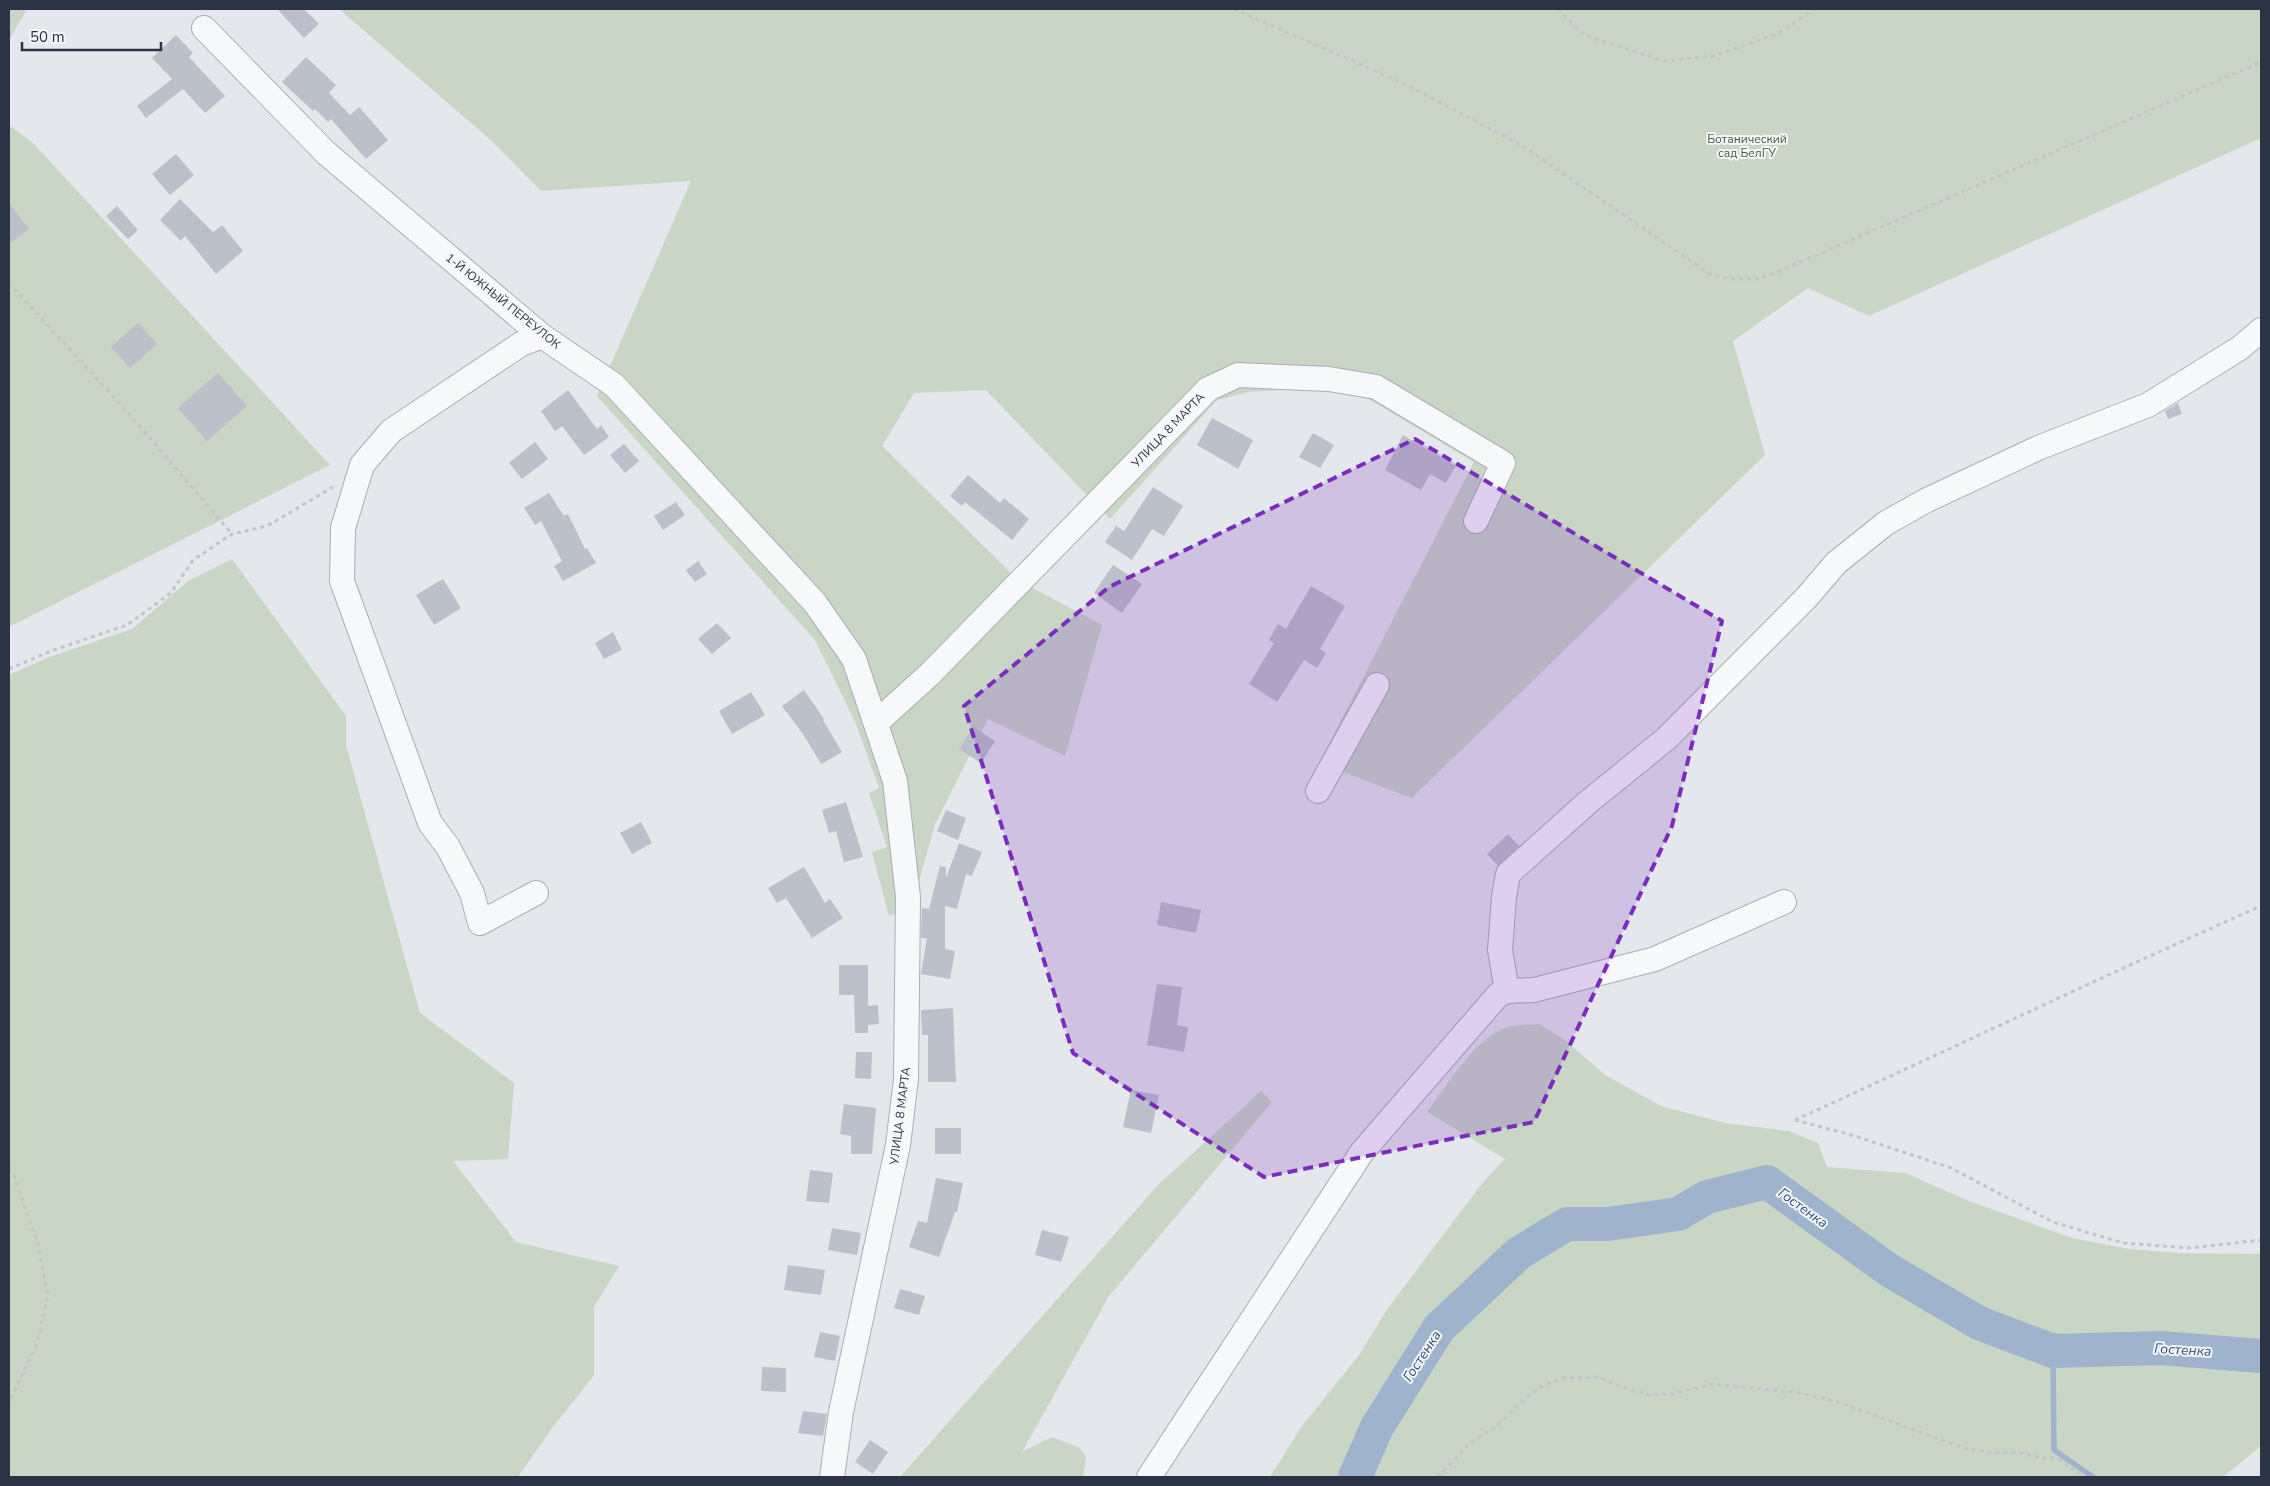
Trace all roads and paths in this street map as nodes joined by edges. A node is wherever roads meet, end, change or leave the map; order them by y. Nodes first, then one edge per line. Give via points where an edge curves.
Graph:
1 (1234, 9) edge
2 (1558, 9) edge
3 (1814, 9) edge
4 (204, 28) dead end
5 (2261, 62) edge
6 (9, 283) edge
7 (2261, 330) edge
8 (542, 336) junction
9 (336, 485) dead end
10 (1476, 521) dead end
11 (232, 534) junction
12 (815, 603) joint
13 (9, 669) edge
14 (1376, 685) dead end
15 (877, 722) junction
16 (1318, 791) dead end
17 (536, 893) dead end
18 (1784, 902) dead end
19 (2261, 906) edge
20 (1507, 991) junction
21 (9, 1168) edge
22 (2261, 1240) edge
23 (9, 1403) edge
24 (832, 1477) edge
25 (1149, 1477) edge
26 (1438, 1477) edge
27 (2084, 1477) edge

1 - 5 path via 1407,85 1523,146 1710,274 1730,279 1759,279 1780,271
2 - 3 path via 1584,35 1664,61 1724,53 1780,33
4 - 8 street, 1-Й ЮЖНЫЙ ПЕРЕУЛОК via 326,153
6 - 11 path via 130,415
7 - 20 street via 2240,348 2148,405 2038,448 1927,500 1886,523 1836,563 1807,597 1667,738 1587,803 1508,874 1500,950
8 - 12 street, 1-Й ЮЖНЫЙ ПЕРЕУЛОК via 614,385
8 - 17 street via 521,344 391,431 362,465 343,528 342,581 430,823 448,847 472,893 480,923
9 - 11 path via 267,526
10 - 15 street, УЛИЦА 8 МАРТА via 1503,463 1376,387 1329,379 1238,375 1208,389 930,674
11 - 13 path via 193,560 171,593 127,625 51,650
12 - 15 street, УЛИЦА 8 МАРТА via 854,660
14 - 16 street
15 - 24 street, УЛИЦА 8 МАРТА via 895,781 908,897 906,1079 898,1146 841,1412
18 - 20 street via 1655,959 1534,990
19 - 22 path via 1794,1120 1855,1136 1951,1168 2052,1222 2123,1243 2190,1248
20 - 25 street via 1498,995 1362,1152
21 - 23 path via 38,1245 48,1296 36,1346
26 - 27 path via 1469,1444 1494,1428 1542,1386 1563,1378 1598,1377 1650,1395 1671,1394 1713,1384 1800,1393 1835,1401 1964,1448 2048,1459 2055,1457

